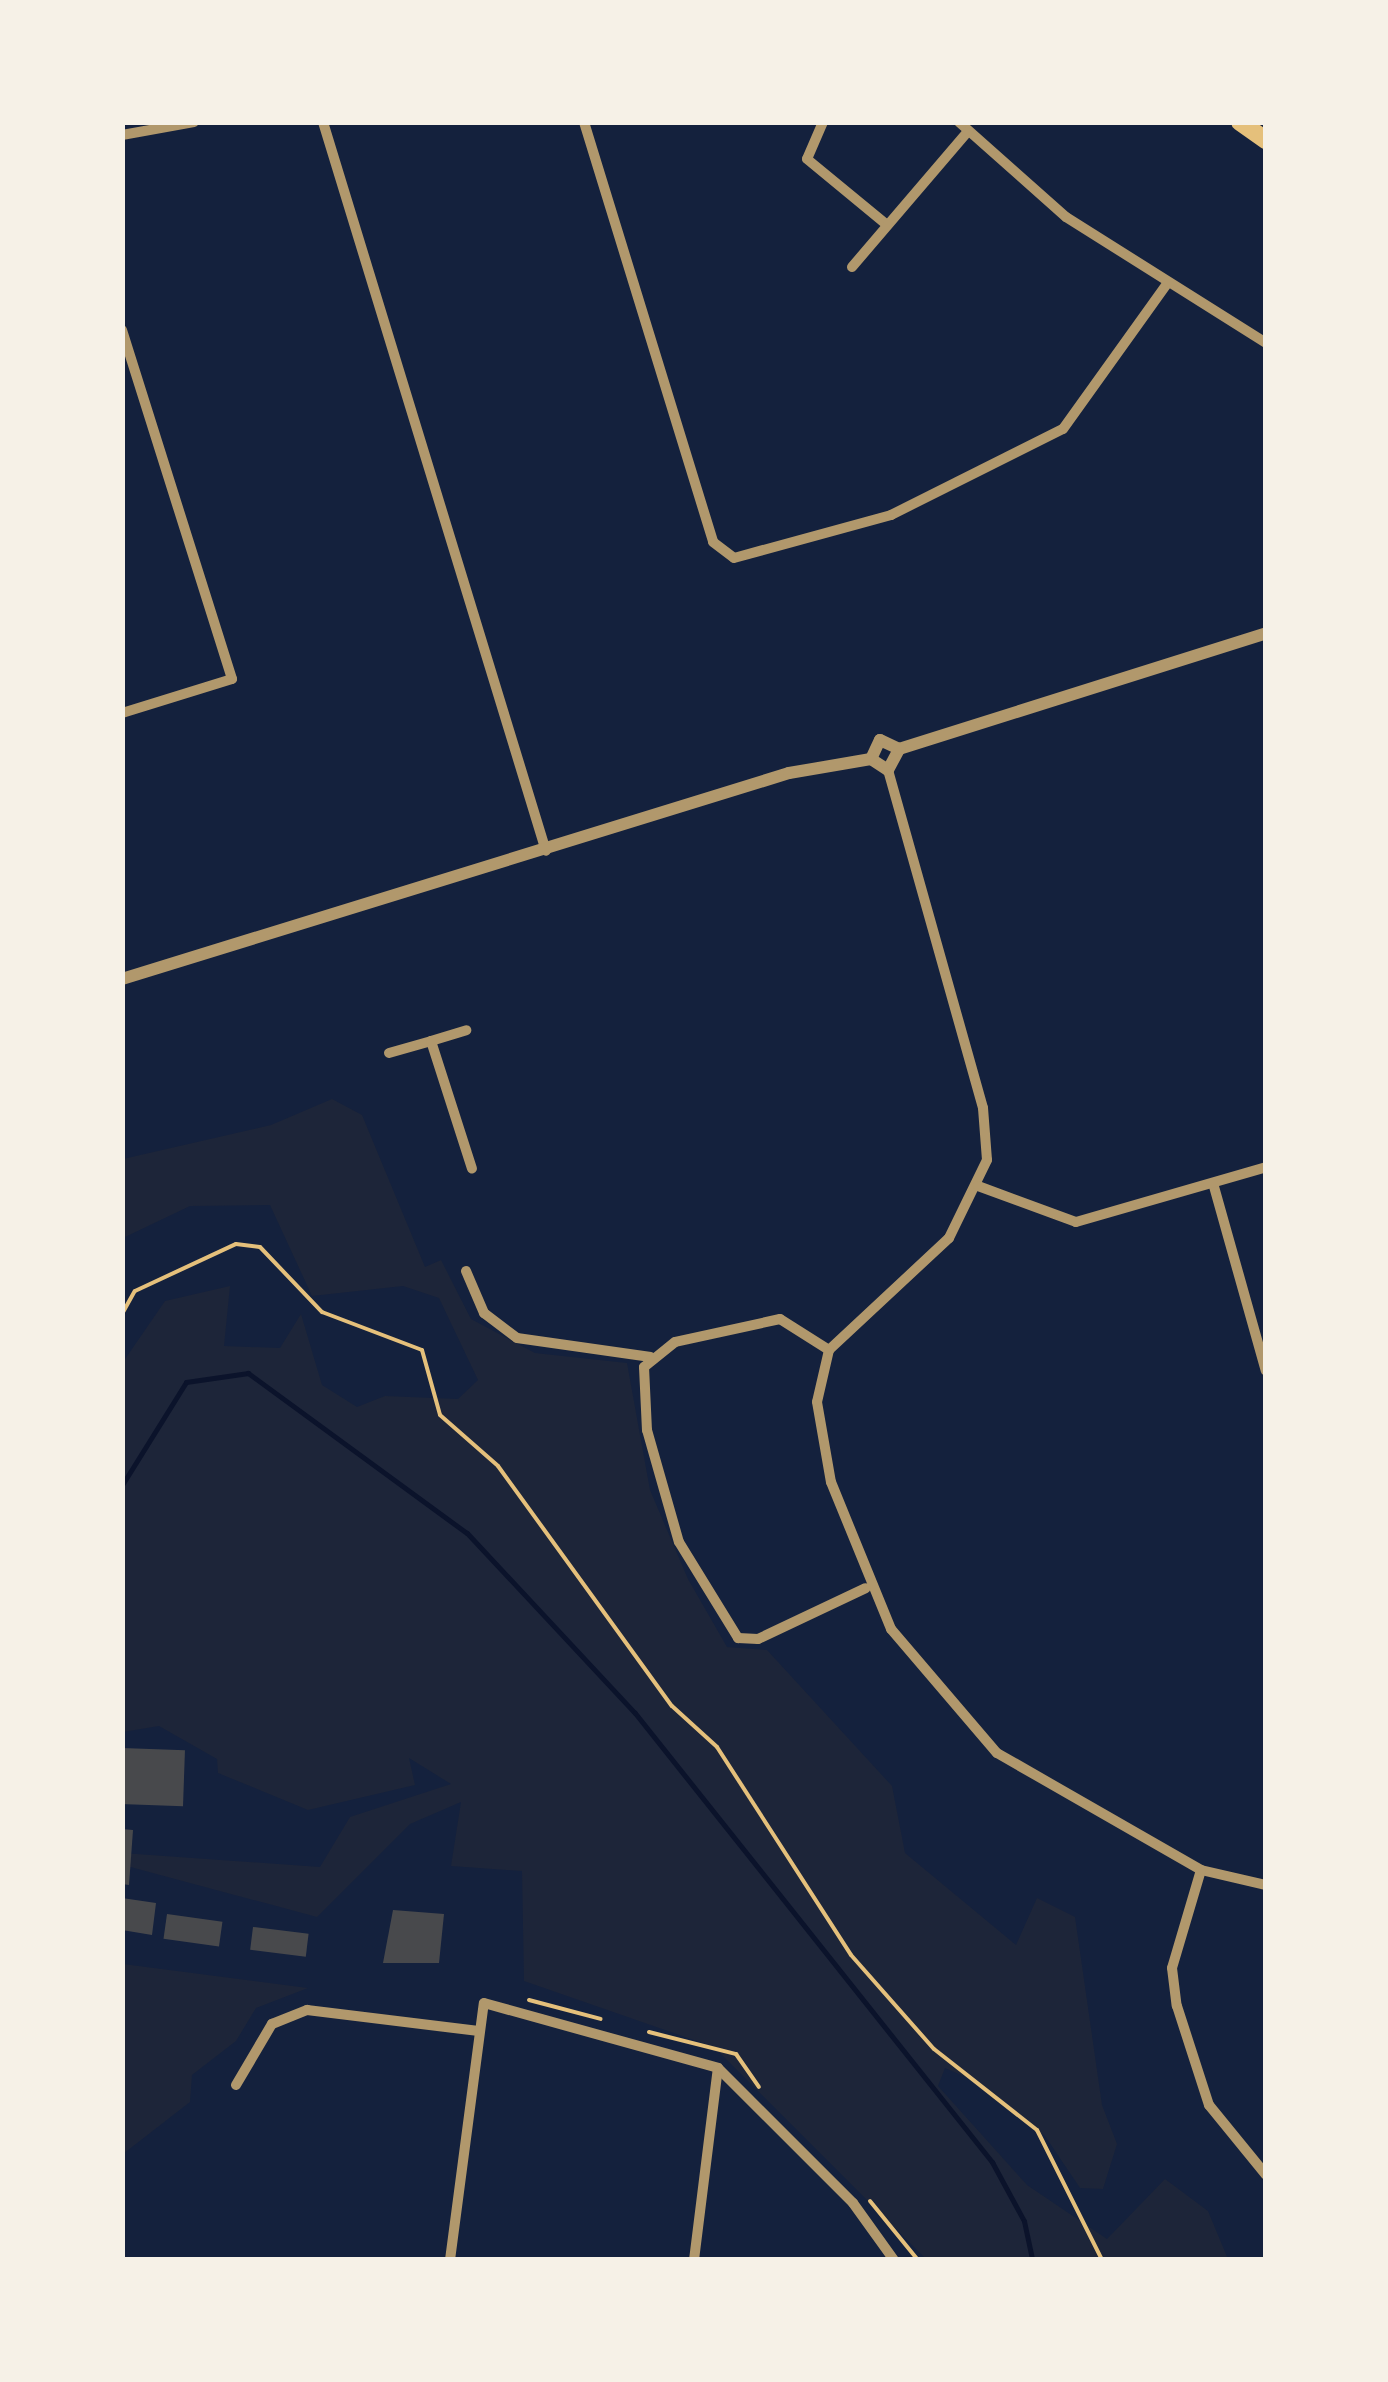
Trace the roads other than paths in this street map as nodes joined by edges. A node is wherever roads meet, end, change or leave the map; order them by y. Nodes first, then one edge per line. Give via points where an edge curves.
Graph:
1 (194, 122) edge
2 (323, 122) edge
3 (584, 122) edge
4 (822, 122) edge
5 (1240, 122) edge
6 (964, 126) edge
7 (122, 135) edge
8 (1266, 140) edge
9 (887, 226) junction
10 (852, 266) dead end
11 (1166, 285) junction
12 (122, 330) edge
13 (1266, 343) edge
14 (1266, 633) edge
15 (122, 714) edge
16 (900, 749) junction
17 (871, 758) junction
18 (888, 770) junction
19 (546, 850) junction
20 (122, 979) edge
21 (466, 1030) dead end
22 (431, 1041) junction
23 (389, 1053) dead end
24 (1266, 1167) edge
25 (472, 1169) dead end
26 (1213, 1183) junction
27 (978, 1186) junction
28 (466, 1272) dead end
29 (830, 1350) junction
30 (651, 1357) junction
31 (1266, 1371) edge
32 (866, 1588) junction
33 (1202, 1870) junction
34 (1266, 1885) edge
35 (479, 2031) junction
36 (718, 2068) junction
37 (236, 2084) dead end
38 (1266, 2174) edge
39 (450, 2260) edge
40 (694, 2260) edge
41 (894, 2260) edge

1 - 7 street
2 - 19 street
3 - 11 street via 713,542 734,558 891,516 1063,429
4 - 9 street via 807,158
5 - 8 highway
6 - 9 street
6 - 11 street via 1066,217
9 - 10 street
11 - 13 street
12 - 15 street via 232,679
14 - 16 street
16 - 17 street via 880,740
16 - 18 street
17 - 18 street
17 - 19 street via 789,773
18 - 27 street via 983,1108
19 - 20 street
21 - 22 street
22 - 23 street
22 - 25 street
24 - 26 street
26 - 27 street via 1076,1222
26 - 31 street
27 - 29 street via 948,1238
28 - 30 street via 484,1313 516,1338
29 - 30 street via 766,1318
29 - 32 street via 817,1421
30 - 32 street via 643,1398 660,1487 729,1632 758,1639
32 - 33 street via 921,1671 998,1753
33 - 34 street
33 - 38 street via 1172,1968 1177,2006 1209,2104
35 - 36 street via 484,2003
35 - 37 street via 307,2010 272,2024
35 - 39 street
36 - 40 street
36 - 41 street via 853,2203

